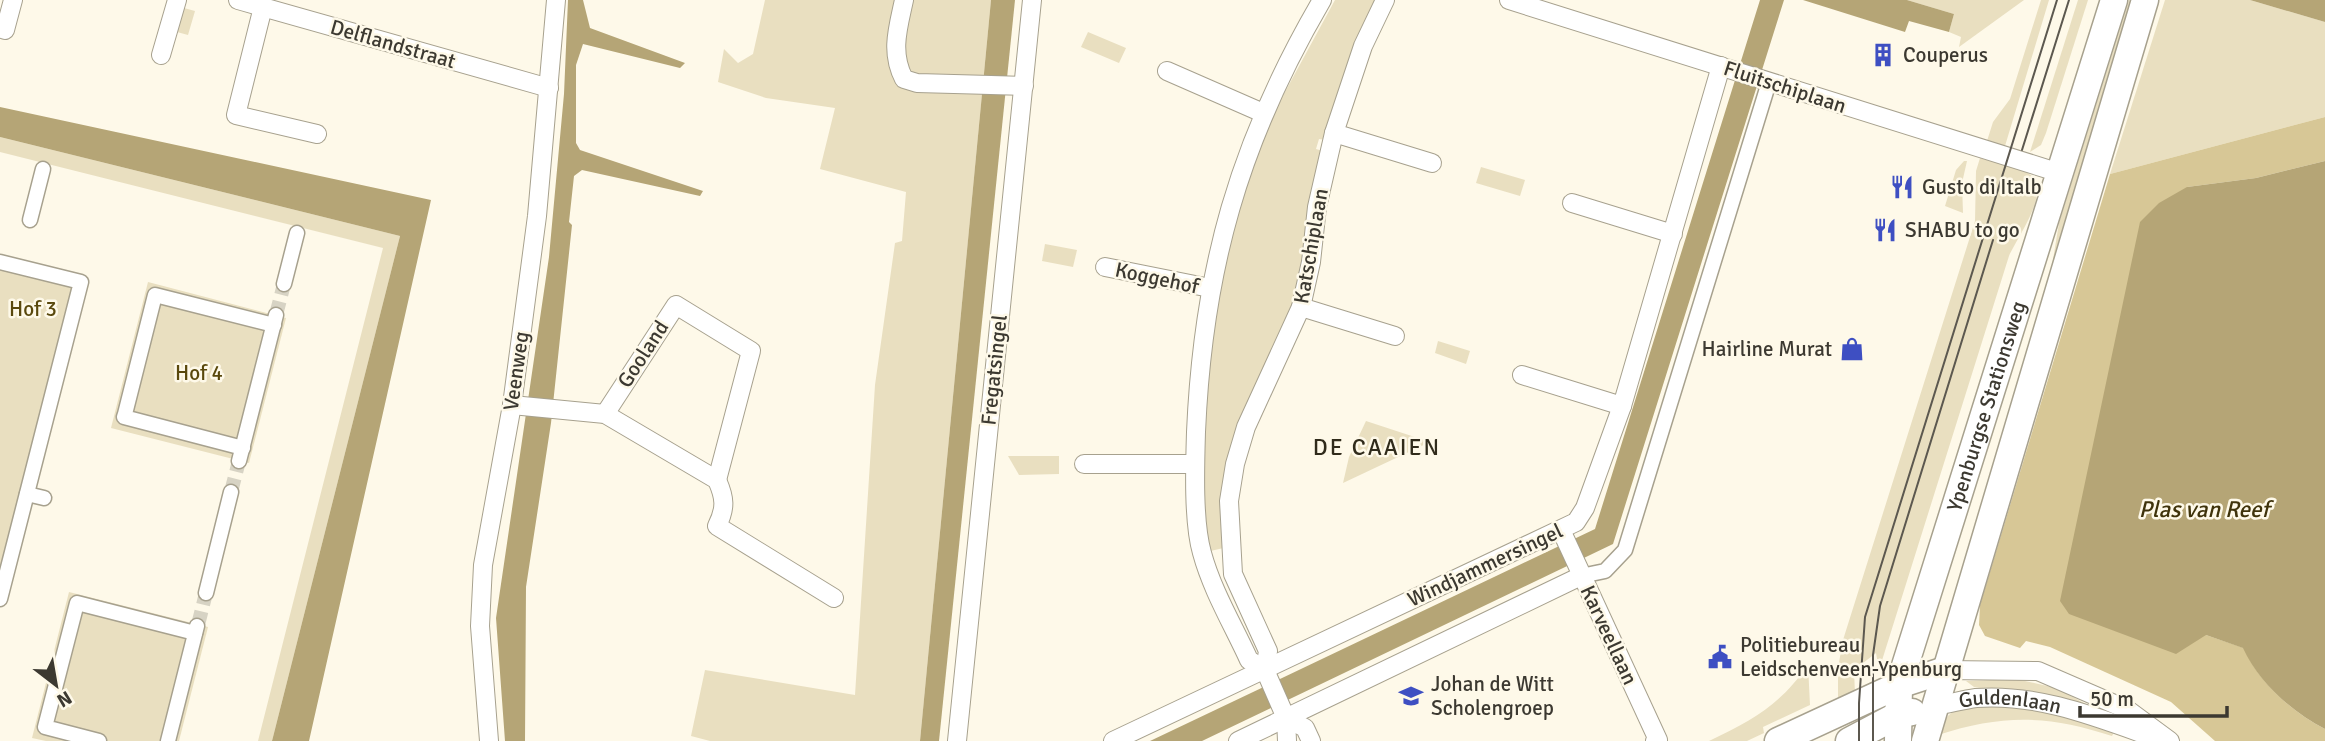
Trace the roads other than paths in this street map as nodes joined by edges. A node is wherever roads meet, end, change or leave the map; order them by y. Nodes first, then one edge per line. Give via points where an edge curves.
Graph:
1 (13, 0) edge
2 (177, 0) edge
3 (238, 0) edge
4 (556, 0) edge
5 (904, 0) edge
6 (1032, 0) edge
7 (1322, 0) edge
8 (1385, 0) edge
9 (1509, 0) edge
10 (2114, 0) edge
11 (2145, 0) edge
12 (263, 7) junction
13 (0, 29) edge
14 (161, 55) dead end
15 (1728, 69) junction
16 (1167, 71) dead end
17 (1766, 81) junction
18 (1022, 86) junction
19 (549, 88) junction
20 (1263, 113) junction
21 (1334, 133) junction
22 (317, 134) dead end
23 (1432, 163) dead end
24 (43, 169) dead end
25 (2060, 173) junction
26 (1572, 203) dead end
27 (30, 220) dead end
28 (297, 233) dead end
29 (1673, 234) junction
30 (0, 262) edge
31 (1105, 267) dead end
32 (284, 284) tunnel mouth
33 (1210, 288) junction
34 (1301, 307) junction
35 (275, 320) joint
36 (1395, 336) dead end
37 (1522, 375) dead end
38 (517, 405) junction
39 (1622, 405) junction
40 (605, 414) junction
41 (1084, 464) dead end
42 (1195, 464) junction
43 (718, 480) junction
44 (231, 492) tunnel mouth
45 (27, 494) junction
46 (44, 498) dead end
47 (1563, 536) junction
48 (1579, 570) junction
49 (1233, 574) junction
50 (1209, 576) junction
51 (206, 593) tunnel mouth
52 (834, 598) dead end
53 (0, 599) edge
54 (1945, 670) junction
55 (1268, 676) junction
56 (1899, 685) junction
57 (1934, 706) junction
58 (1283, 711) junction
59 (1898, 728) edge
60 (1657, 740) edge
61 (99, 741) edge
62 (168, 741) edge
63 (489, 741) edge
64 (957, 741) edge
65 (1113, 741) edge
66 (1238, 741) edge
67 (1287, 741) edge
68 (1311, 741) edge
69 (1778, 741) edge
70 (1849, 741) edge
71 (1926, 741) edge
72 (2164, 741) edge
73 (2170, 741) edge

1 - 13 street via 5,30
2 - 14 street
3 - 12 street, Delflandstraat
4 - 19 street, Veenweg
5 - 18 street via 894,44 896,65 904,79
6 - 18 street, Fregatsingel
7 - 20 street, Katschiplaan
8 - 21 street, Katschiplaan via 1363,46
9 - 15 street, Fluitschiplaan
10 - 25 main road, Ypenburgse Stationsweg
11 - 54 main road, Ypenburgse Stationsweg
12 - 19 street, Delflandstraat
12 - 22 street via 236,115
15 - 17 street, Fluitschiplaan
15 - 29 street, Windjammersingel
16 - 20 street
17 - 25 street, Fluitschiplaan
17 - 48 street via 1625,550 1605,571
18 - 64 street, Fregatsingel
19 - 38 street, Veenweg
20 - 33 street, Katschiplaan via 1229,208
21 - 23 street
21 - 34 street, Katschiplaan
24 - 27 street
25 - 56 main road, Ypenburgse Stationsweg
26 - 29 street
28 - 32 street
29 - 39 street, Windjammersingel
30 - 45 street via 80,282
31 - 33 street, Koggehof
33 - 42 street, Katschiplaan via 1199,358
34 - 36 street
34 - 49 street, Katschiplaan via 1246,427 1235,464 1228,501
35 - 35 street via 155,295 124,418 241,454
37 - 39 street
38 - 40 street
38 - 63 street, Veenweg via 483,565 480,626
39 - 47 street, Windjammersingel via 1585,508
40 - 43 street
40 - 43 street, Gooland via 676,305 751,351
41 - 42 street
42 - 50 street, Katschiplaan via 1201,551
43 - 52 street, Gooland via 724,513 717,526
44 - 51 street
45 - 46 street
45 - 53 street
47 - 48 street, Karveellaan
47 - 55 street, Windjammersingel
48 - 58 street
48 - 60 street, Karveellaan
49 - 50 street
49 - 55 street, Katschiplaan via 1268,650
50 - 55 street, Katschiplaan via 1249,660
54 - 56 main road, Guldenlaan
54 - 57 main road, Ypenburgse Stationsweg
54 - 73 street, Guldenlaan via 2038,671 2128,709
55 - 58 street, Katschiplaan
55 - 65 street, Windjammersingel
56 - 59 main road, Ypenburgse Stationsweg
56 - 69 main road
57 - 59 main road
57 - 71 main road, Ypenburgse Stationsweg
57 - 72 street, Guldenlaan via 1978,698 2037,702 2087,713
58 - 66 street
58 - 67 street, Katschiplaan
58 - 68 street, Katschiplaan via 1304,728
59 - 70 main road
61 - 62 street via 45,727 76,603 197,629

